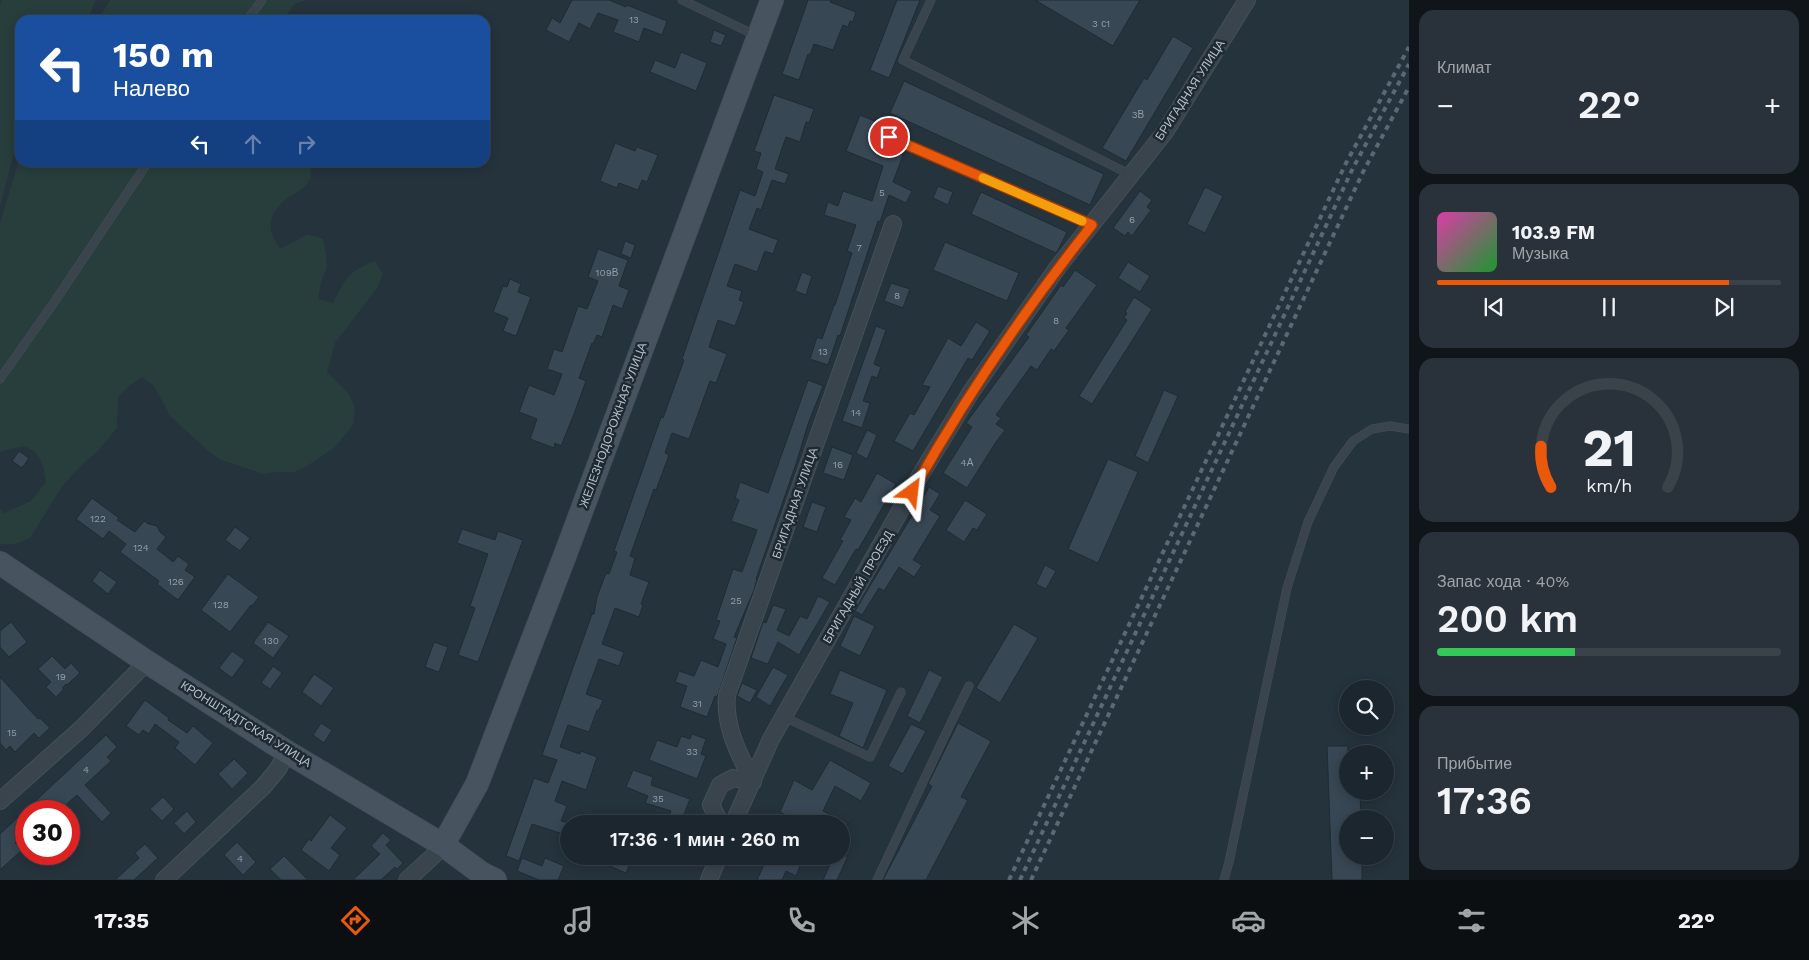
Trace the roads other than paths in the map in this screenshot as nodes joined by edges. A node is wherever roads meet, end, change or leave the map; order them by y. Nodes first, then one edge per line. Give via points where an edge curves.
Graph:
1 (262, 0) edge
2 (682, 0) edge
3 (772, 0) edge
4 (931, 0) edge
5 (1247, 0) edge
6 (251, 15) edge
7 (758, 36) junction
8 (889, 137) dead end
9 (145, 167) edge
10 (1132, 175) junction
11 (893, 224) dead end
12 (1092, 225) junction
13 (0, 379) edge
14 (1409, 429) edge
15 (0, 563) edge
16 (147, 662) junction
17 (969, 686) dead end
18 (901, 692) dead end
19 (784, 717) junction
20 (287, 752) junction
21 (752, 782) junction
22 (0, 801) edge
23 (716, 815) edge
24 (737, 815) edge
25 (443, 845) junction
26 (715, 865) edge
27 (164, 880) edge
28 (407, 880) edge
29 (495, 880) edge
30 (709, 880) edge
31 (877, 880) edge
32 (1224, 880) edge

1 - 6 lane
2 - 7 lane
3 - 7 street, ЖЕЛЕЗНОДОРОЖНАЯ УЛИЦА
4 - 10 lane via 904,60
5 - 10 street, БРИГАДНАЯ УЛИЦА via 1166,132
7 - 25 street, ЖЕЛЕЗНОДОРОЖНАЯ УЛИЦА via 477,784
8 - 12 lane
9 - 13 lane
10 - 12 street, БРИГАДНАЯ УЛИЦА
11 - 21 street, БРИГАДНАЯ УЛИЦА via 727,695 725,711 734,745
12 - 19 street, БРИГАДНЫЙ ПРОЕЗД via 1058,267 971,392
14 - 32 lane via 1372,428 1353,441 1334,467 1308,522 1287,588
15 - 16 street, КРОНШТАДТСКАЯ УЛИЦА
16 - 20 street, КРОНШТАДТСКАЯ УЛИЦА
16 - 22 street via 81,728
17 - 31 lane
18 - 19 lane via 870,757
19 - 21 street, БРИГАДНЫЙ ПРОЕЗД
20 - 25 street, КРОНШТАДТСКАЯ УЛИЦА
20 - 27 street via 263,787
21 - 23 street via 733,778 720,785 711,805
21 - 24 street
25 - 28 street
25 - 29 street, КРОНШТАДТСКАЯ УЛИЦА via 481,874
26 - 30 street

